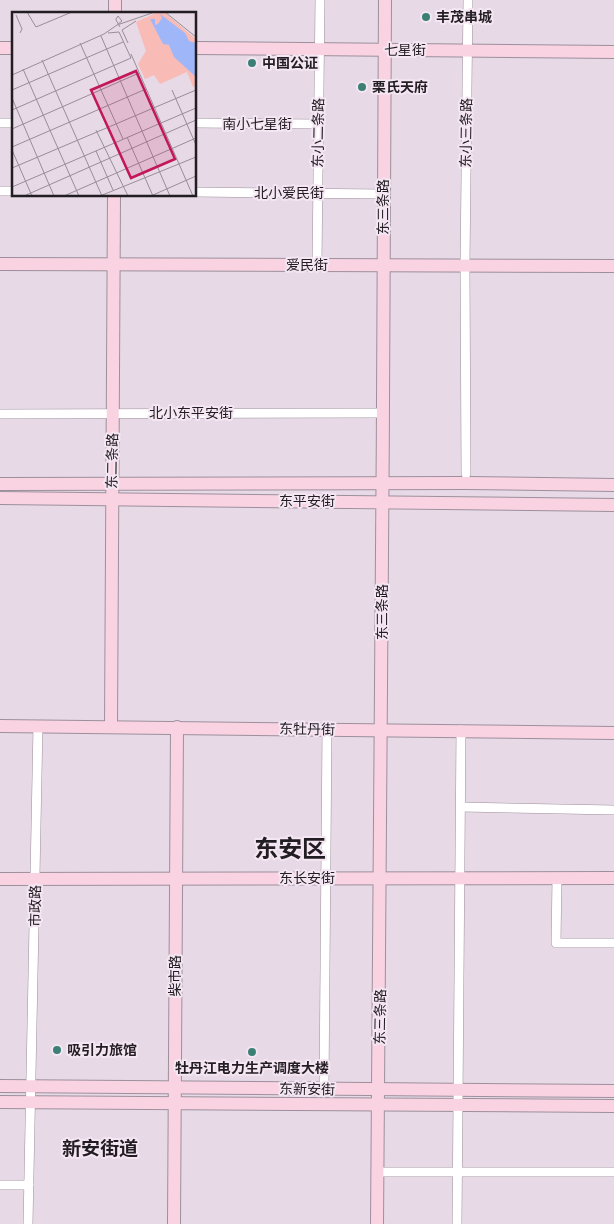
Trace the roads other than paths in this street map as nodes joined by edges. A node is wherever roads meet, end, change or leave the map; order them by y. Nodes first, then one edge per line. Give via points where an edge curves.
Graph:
1 (320, 0) edge
2 (385, 0) edge
3 (468, 0) edge
4 (196, 48) edge
5 (319, 49) junction
6 (384, 49) junction
7 (467, 50) junction
8 (614, 52) edge
9 (196, 124) edge
10 (318, 124) junction
11 (196, 192) edge
12 (317, 193) junction
13 (383, 194) junction
14 (114, 196) edge
15 (0, 264) edge
16 (316, 265) junction
17 (383, 265) junction
18 (465, 265) junction
19 (113, 266) junction
20 (614, 266) edge
21 (382, 413) junction
22 (0, 414) edge
23 (113, 414) junction
24 (466, 474) dead end
25 (381, 483) junction
26 (0, 484) edge
27 (112, 484) junction
28 (614, 486) edge
29 (0, 498) edge
30 (112, 500) junction
31 (382, 502) junction
32 (614, 505) edge
33 (0, 726) edge
34 (38, 726) junction
35 (111, 727) junction
36 (177, 727) junction
37 (327, 729) junction
38 (382, 729) junction
39 (461, 730) junction
40 (614, 733) edge
41 (461, 807) junction
42 (614, 810) edge
43 (325, 878) junction
44 (382, 878) junction
45 (460, 878) junction
46 (557, 878) junction
47 (614, 878) edge
48 (0, 879) edge
49 (35, 879) junction
50 (176, 879) junction
51 (614, 944) edge
52 (0, 1086) edge
53 (31, 1087) junction
54 (174, 1087) junction
55 (324, 1089) junction
56 (378, 1089) junction
57 (458, 1090) junction
58 (614, 1091) edge
59 (0, 1102) edge
60 (31, 1102) junction
61 (174, 1103) junction
62 (378, 1105) junction
63 (458, 1105) junction
64 (614, 1106) edge
65 (458, 1171) junction
66 (378, 1172) junction
67 (614, 1172) edge
68 (0, 1185) edge
69 (29, 1185) junction
70 (28, 1224) edge
71 (174, 1224) edge
72 (377, 1224) edge
73 (457, 1224) edge

1 - 5 street, 东小二条路
2 - 6 street, 东三条路
3 - 7 street, 东小三条路
4 - 5 street, 七星街
5 - 6 street, 七星街
5 - 10 street, 东小二条路
6 - 7 street, 七星街
6 - 13 street, 东三条路
7 - 8 street, 七星街
7 - 18 street, 东小三条路
9 - 10 street, 南小七星街
10 - 12 street, 东小二条路
11 - 12 street, 北小爱民街
12 - 13 street, 北小爱民街
12 - 16 street, 东小二条路
13 - 17 street, 东三条路
14 - 19 street, 东二条路
15 - 19 street, 爱民街
16 - 17 street, 爱民街
16 - 19 street, 爱民街
17 - 18 street, 爱民街
17 - 21 street, 东三条路
18 - 20 street, 爱民街
18 - 24 street, 东小三条路
19 - 23 street, 东二条路
21 - 23 street, 北小东平安街
21 - 25 street, 东三条路
22 - 23 street, 北小东平安街
23 - 27 street, 东二条路
25 - 27 street, 东平安街
25 - 28 street, 东平安街
25 - 31 street, 东三条路
26 - 27 street, 东平安街
27 - 30 street, 东二条路
29 - 30 street, 东平安街
30 - 31 street, 东平安街
30 - 35 street, 东二条路
31 - 32 street, 东平安街
31 - 38 street, 东三条路
33 - 34 street, 东牡丹街
34 - 35 street, 东牡丹街
34 - 49 street, 市政路
35 - 36 street, 东牡丹街
36 - 37 street, 东牡丹街
36 - 50 street, 柴市路
37 - 38 street, 东牡丹街
37 - 43 street
38 - 39 street, 东牡丹街
38 - 44 street, 东三条路
39 - 40 street, 东牡丹街
39 - 41 street
41 - 42 street
41 - 45 street
43 - 44 street, 东长安街
43 - 50 street, 东长安街
43 - 55 street
44 - 45 street, 东长安街
44 - 56 street, 东三条路
45 - 46 street, 东长安街
45 - 57 street
46 - 47 street, 东长安街
46 - 51 street via 556,943
48 - 49 street, 东长安街
49 - 50 street, 东长安街
49 - 53 street, 市政路
50 - 54 street, 柴市路
52 - 53 street, 东新安街
53 - 54 street, 东新安街
53 - 60 street, 市政路
54 - 55 street, 东新安街
54 - 61 street, 柴市路
55 - 56 street, 东新安街
56 - 57 street, 东新安街
56 - 62 street, 东三条路
57 - 58 street, 东新安街
57 - 63 street
59 - 60 street, 东新安街
60 - 61 street, 东新安街
60 - 69 street, 市政路
61 - 62 street, 东新安街
61 - 71 street, 柴市路
62 - 63 street, 东新安街
62 - 66 street, 东三条路
63 - 64 street, 东新安街
63 - 65 street
65 - 66 street
65 - 67 street
65 - 73 street
66 - 72 street, 东三条路
68 - 69 street
69 - 70 street, 市政路

